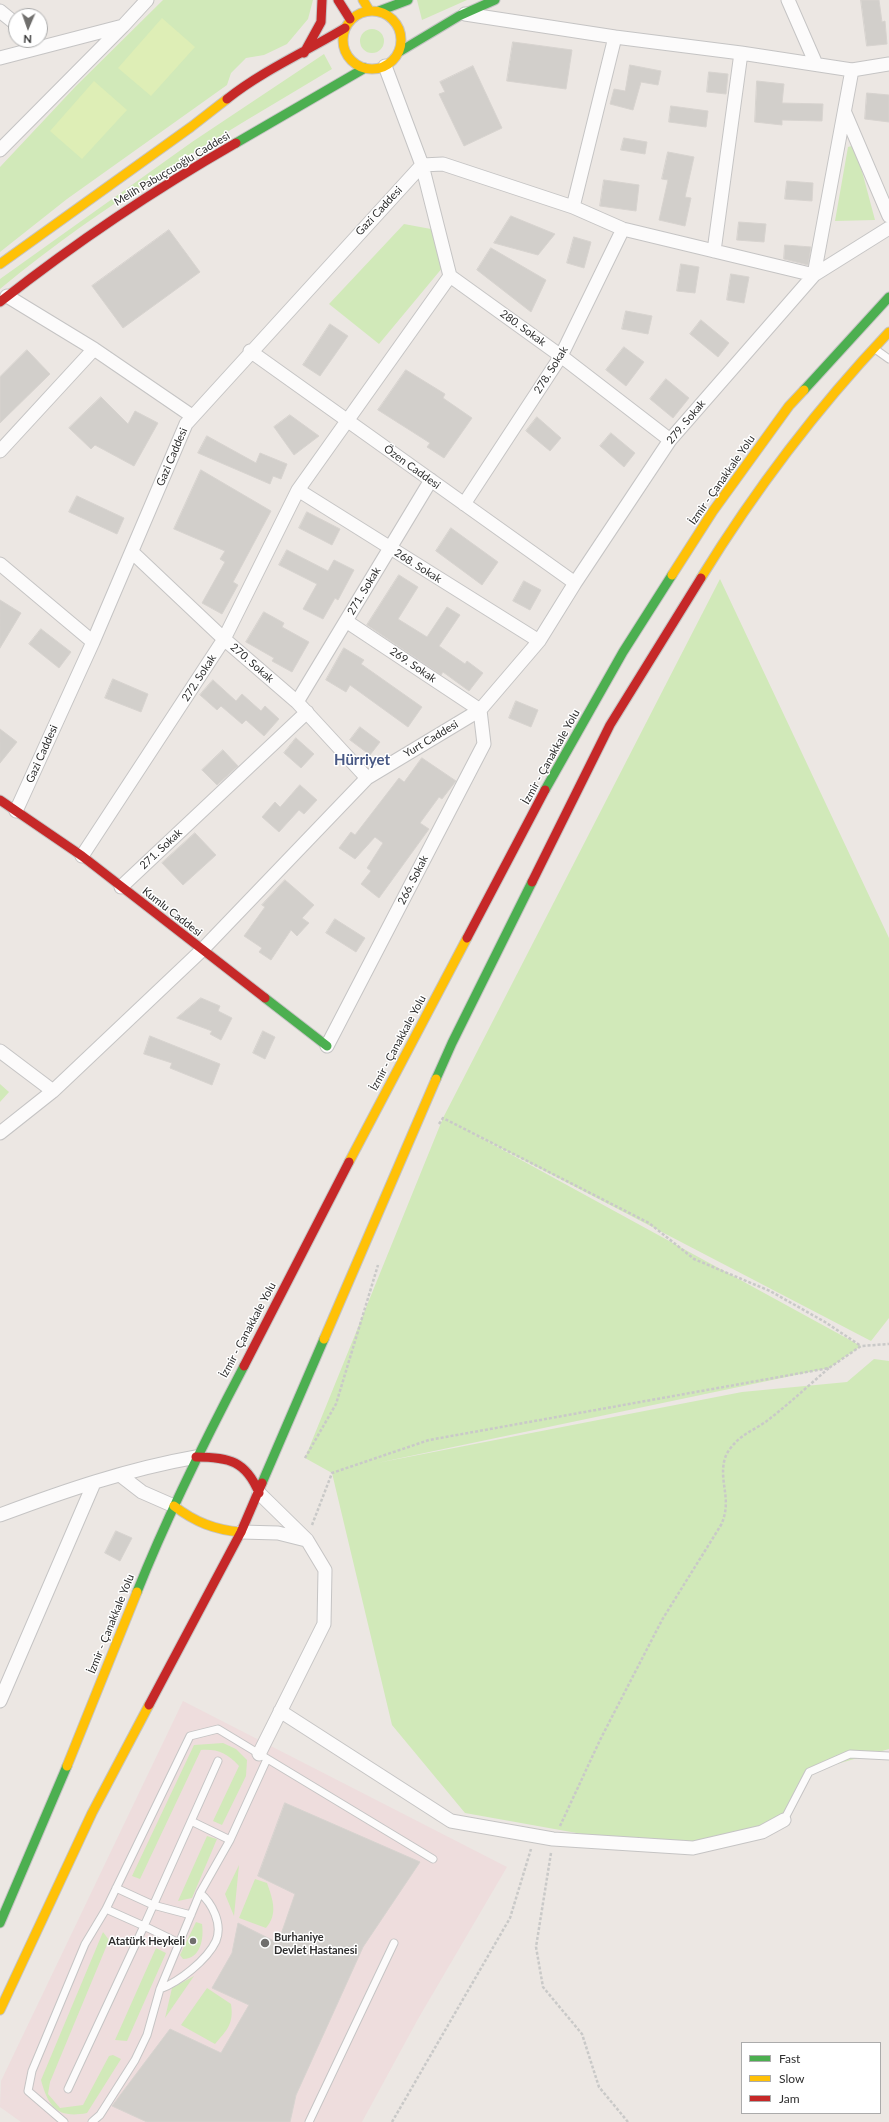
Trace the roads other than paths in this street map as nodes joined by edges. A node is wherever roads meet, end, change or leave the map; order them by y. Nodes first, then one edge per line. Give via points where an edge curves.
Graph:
1 (147, 0) edge
2 (322, 0) edge
3 (338, 0) edge
4 (363, 0) edge
5 (408, 0) edge
6 (495, 0) edge
7 (788, 0) edge
8 (369, 10) junction
9 (0, 11) edge
10 (379, 11) junction
11 (464, 14) junction
12 (8, 18) edge
13 (350, 19) junction
14 (123, 26) junction
15 (345, 28) junction
16 (615, 37) junction
17 (48, 41) edge
18 (27, 48) edge
19 (399, 52) junction
20 (304, 53) junction
21 (741, 53) junction
22 (0, 58) edge
23 (816, 64) junction
24 (889, 64) edge
25 (385, 66) junction
26 (365, 68) junction
27 (852, 70) junction
28 (845, 113) junction
29 (0, 150) edge
30 (422, 165) junction
31 (573, 207) junction
32 (889, 216) edge
33 (889, 228) edge
34 (623, 229) junction
35 (714, 250) junction
36 (0, 264) edge
37 (814, 275) junction
38 (450, 276) junction
39 (889, 297) edge
40 (4, 299) edge
41 (889, 332) edge
42 (873, 348) junction
43 (94, 349) junction
44 (250, 351) junction
45 (561, 356) junction
46 (889, 359) edge
47 (192, 416) junction
48 (347, 420) junction
49 (670, 440) junction
50 (0, 451) edge
51 (431, 480) junction
52 (298, 490) junction
53 (464, 504) junction
54 (390, 548) junction
55 (132, 552) junction
56 (0, 564) edge
57 (575, 583) junction
58 (346, 621) junction
59 (224, 639) junction
60 (539, 641) junction
61 (94, 642) junction
62 (297, 702) junction
63 (480, 710) junction
64 (307, 712) junction
65 (367, 778) junction
66 (0, 800) edge
67 (16, 811) junction
68 (82, 856) junction
69 (121, 887) junction
70 (202, 950) junction
71 (328, 1046) joint
72 (0, 1051) edge
73 (53, 1091) junction
74 (0, 1134) edge
75 (196, 1457) junction
76 (120, 1475) junction
77 (94, 1483) junction
78 (259, 1493) junction
79 (174, 1506) junction
80 (0, 1514) edge
81 (241, 1532) junction
82 (307, 1540) junction
83 (0, 1701) edge
84 (280, 1711) junction
85 (889, 1756) edge
86 (263, 1757) junction
87 (218, 1761) dead end
88 (784, 1820) joint
89 (191, 1821) junction
90 (230, 1840) junction
91 (433, 1859) dead end
92 (116, 1888) junction
93 (200, 1893) junction
94 (153, 1905) junction
95 (106, 1909) junction
96 (191, 1915) junction
97 (0, 1923) edge
98 (144, 1926) junction
99 (179, 1943) junction
100 (394, 1943) dead end
101 (160, 1989) junction
102 (0, 2010) edge
103 (68, 2089) dead end
104 (64, 2122) edge
105 (92, 2122) edge
106 (309, 2122) edge

1 - 14 street
2 - 20 main road via 324,8 319,31
3 - 13 main road
4 - 8 main road
5 - 10 main road
6 - 11 main road
7 - 23 street
8 - 10 main road
8 - 13 main road
9 - 12 street
10 - 19 main road via 396,22 402,42
11 - 16 street
11 - 19 main road
13 - 15 main road
14 - 17 street
14 - 29 street
15 - 20 main road, Melih Pabuçcuoğlu Caddesi
15 - 26 main road via 343,43 348,57 355,64
16 - 21 street
16 - 31 street
18 - 22 street
19 - 25 main road via 394,60
20 - 36 main road, Melih Pabuçcuoğlu Caddesi via 246,84
21 - 23 street
21 - 35 street
23 - 27 street
24 - 27 street
25 - 26 main road
25 - 30 street
26 - 40 main road, Melih Pabuçcuoğlu Caddesi via 155,191 78,241
27 - 28 street
28 - 32 street
28 - 37 street
30 - 31 street via 443,164
30 - 38 street
30 - 44 street, Gazi Caddesi
31 - 34 street
33 - 37 street
34 - 35 street
34 - 45 street, 278. Sokak
35 - 37 street
37 - 49 street, 279. Sokak
38 - 45 street, 280. Sokak
38 - 48 street, 272. Sokak
39 - 75 main road, İzmir - Çanakkale Yolu via 789,406 713,511 623,652 572,740
40 - 43 street
41 - 42 main road
42 - 46 lane
42 - 78 main road via 852,371 730,531 610,725 452,1043
43 - 47 street
43 - 50 street
44 - 47 street, Gazi Caddesi
44 - 48 street, Özen Caddesi
45 - 49 street, 280. Sokak
45 - 53 street, 278. Sokak
47 - 55 street, Gazi Caddesi via 186,424
48 - 51 street, Özen Caddesi
48 - 52 street, 272. Sokak
49 - 57 street, 279. Sokak
51 - 53 street, Özen Caddesi
51 - 54 street, 271. Sokak
52 - 54 street, 268. Sokak
52 - 59 street, 272. Sokak
53 - 57 street, Özen Caddesi
54 - 58 street, 271. Sokak
54 - 60 street, 268. Sokak
55 - 59 street, 270. Sokak
55 - 61 street, Gazi Caddesi
56 - 61 street
57 - 60 street, Yurt Caddesi
58 - 62 street, 271. Sokak
58 - 63 street, 269. Sokak
59 - 62 street, 270. Sokak
59 - 68 street, 272. Sokak
60 - 63 street, Yurt Caddesi
61 - 67 street, Gazi Caddesi
62 - 64 street, 270. Sokak
63 - 65 street, Yurt Caddesi
63 - 71 street, 266. Sokak via 484,744
64 - 65 street, 270. Sokak
64 - 69 street, 271. Sokak
65 - 70 street, Yurt Caddesi
66 - 67 main road, Kumlu Caddesi
67 - 68 main road, Kumlu Caddesi
68 - 69 main road, Kumlu Caddesi
69 - 70 main road, Kumlu Caddesi
70 - 71 main road, Kumlu Caddesi
70 - 73 street, Yurt Caddesi
72 - 73 street
73 - 74 street, Yurt Caddesi
75 - 76 street via 157,1464
75 - 78 main road via 217,1457 237,1462 252,1477
75 - 79 main road, İzmir - Çanakkale Yolu
76 - 77 street
76 - 79 street via 142,1492
77 - 80 street
77 - 83 street
78 - 81 main road
78 - 82 street
79 - 81 main road via 202,1526
79 - 97 main road, İzmir - Çanakkale Yolu via 160,1534 54,1800
81 - 82 street via 278,1533
81 - 102 main road via 92,1813
82 - 84 street via 325,1570 324,1624
84 - 86 street
84 - 88 street via 451,1821 553,1839 693,1848 762,1832
85 - 88 lane via 850,1754 809,1772
86 - 90 lane
86 - 91 lane
86 - 92 lane via 218,1729 190,1736
87 - 89 lane
89 - 90 lane
89 - 94 lane
90 - 93 lane
92 - 94 lane
92 - 95 lane
93 - 96 lane
93 - 101 lane via 209,1901 218,1921 216,1940 196,1966 173,1984
94 - 96 lane
94 - 98 lane
95 - 98 lane
95 - 104 lane via 85,1944 32,2071 28,2091
96 - 99 lane
98 - 99 lane
98 - 103 lane
99 - 101 lane
100 - 106 lane
101 - 105 lane via 147,2034 134,2060 100,2115

